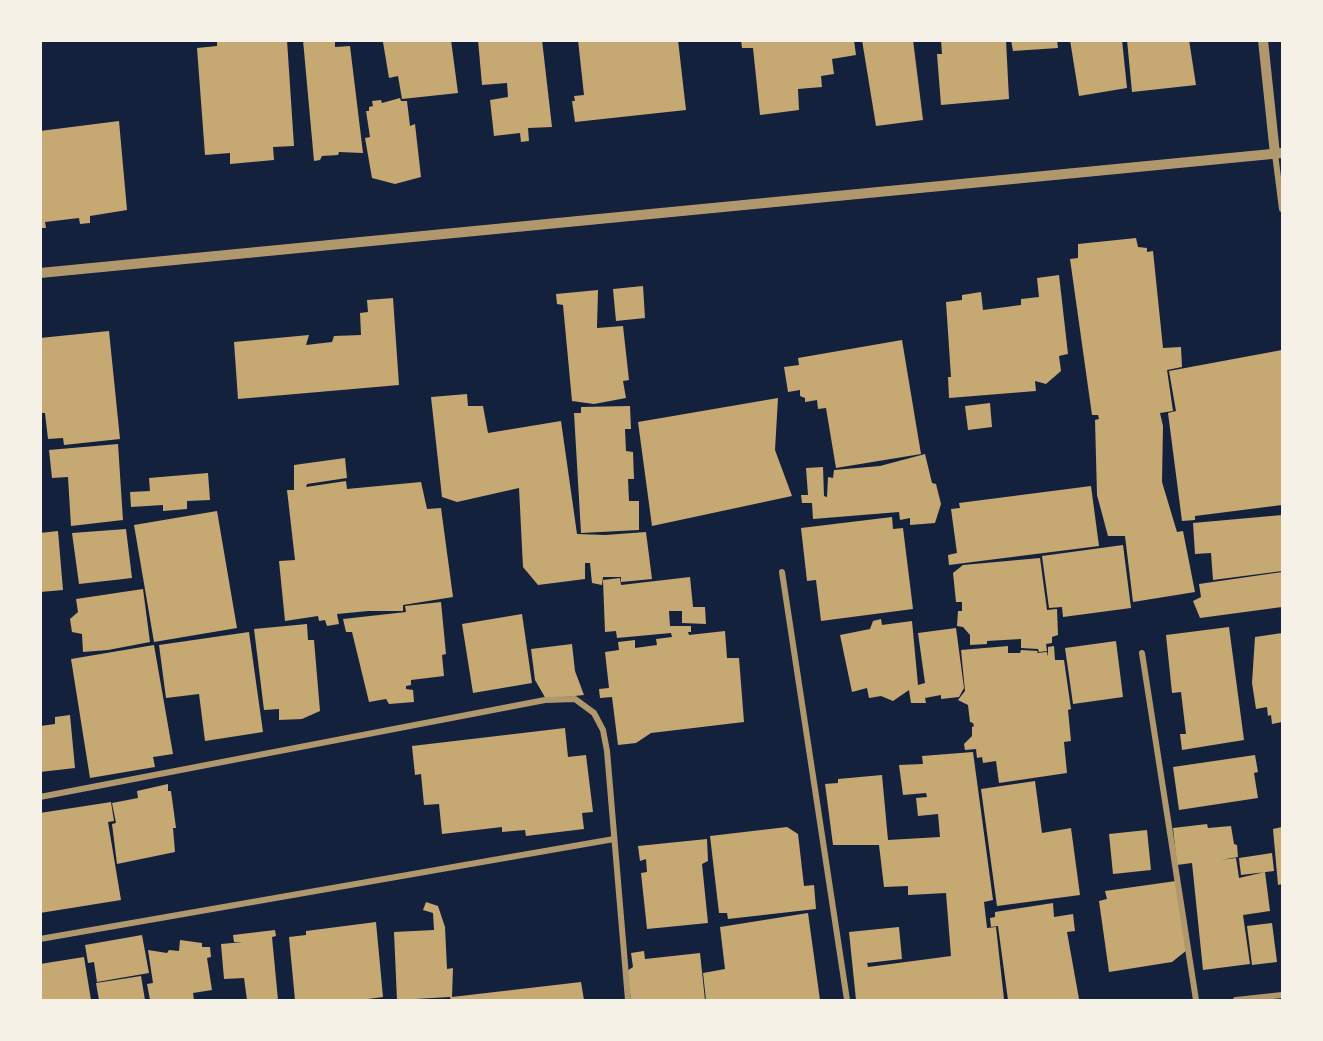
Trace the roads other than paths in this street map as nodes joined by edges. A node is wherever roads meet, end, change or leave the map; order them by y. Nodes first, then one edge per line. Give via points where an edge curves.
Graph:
1 (1263, 40) edge
2 (1279, 153) edge
3 (1282, 209) edge
4 (40, 273) edge
5 (782, 572) dead end
6 (1142, 654) dead end
7 (40, 797) edge
8 (614, 839) junction
9 (40, 939) edge
10 (1282, 995) edge
11 (628, 1000) edge
12 (847, 1000) edge
13 (1196, 1000) edge
14 (1236, 1000) edge

1 - 2 street
2 - 3 street
2 - 4 street
5 - 12 street
6 - 13 street
7 - 8 street via 545,700 575,699 594,713 603,730
8 - 9 street
8 - 11 street
10 - 14 street

